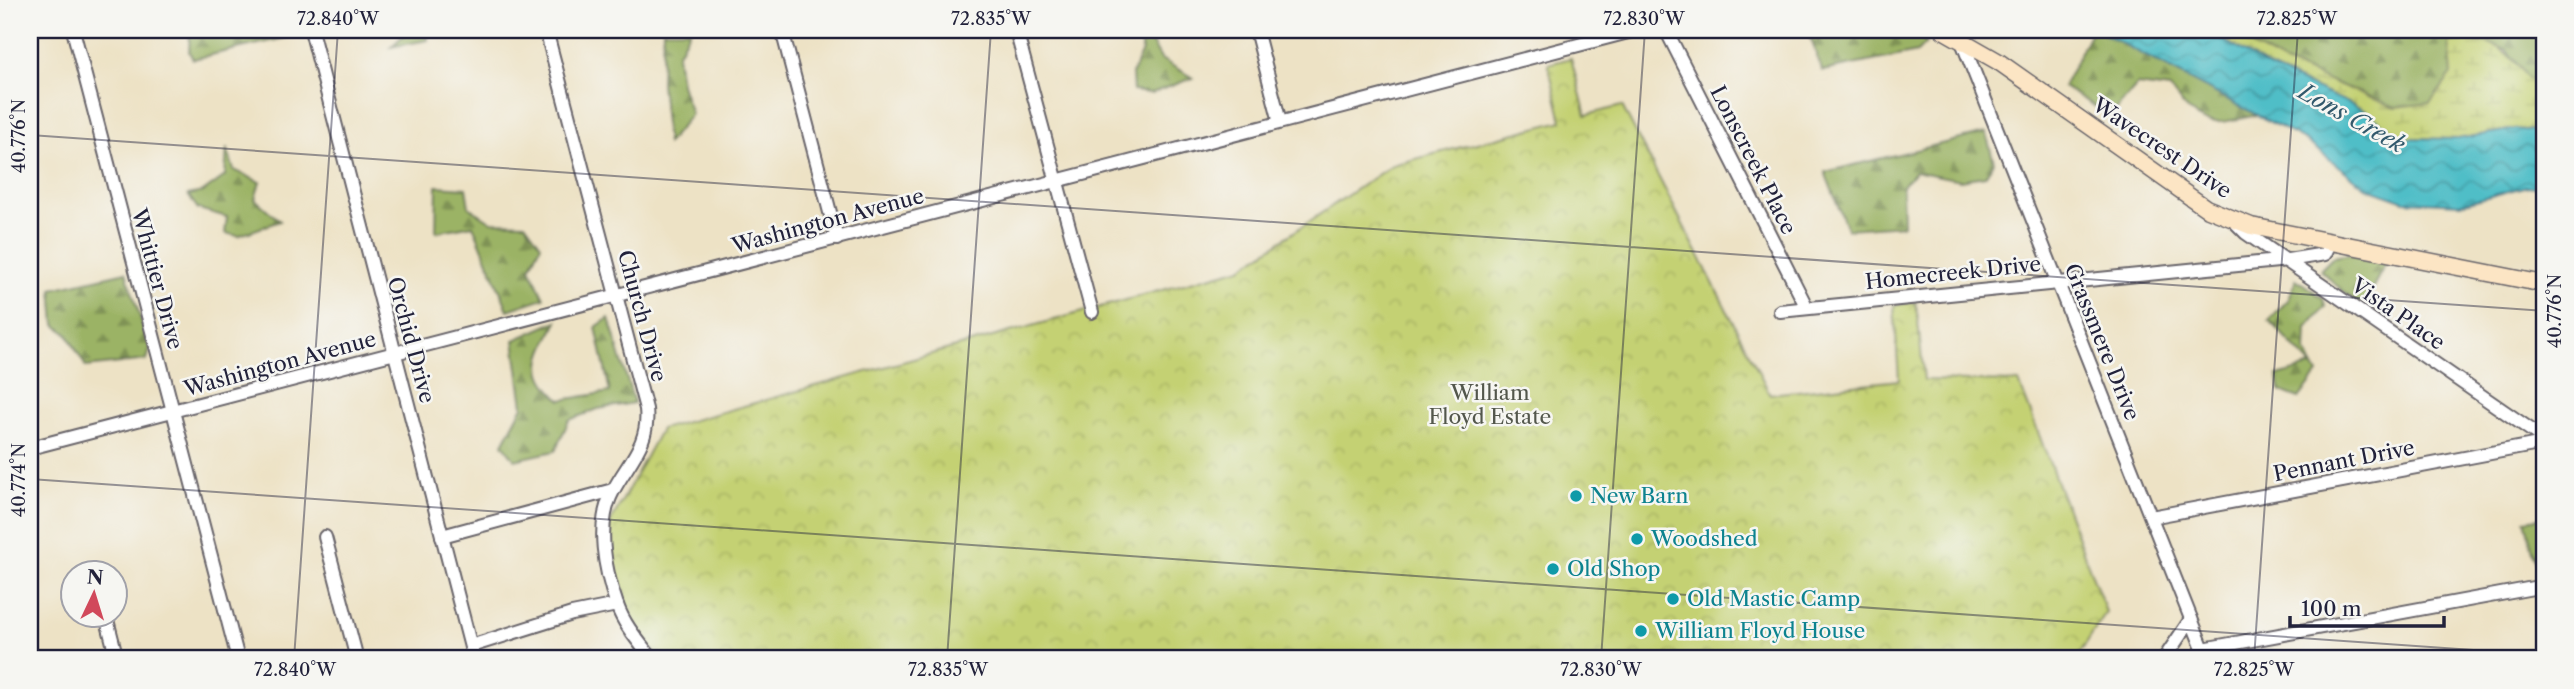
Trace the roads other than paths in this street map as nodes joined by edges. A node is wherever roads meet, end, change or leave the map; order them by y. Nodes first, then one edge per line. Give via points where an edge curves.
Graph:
1 (73, 30) edge
2 (311, 30) edge
3 (546, 30) edge
4 (782, 30) edge
5 (1016, 30) edge
6 (1256, 30) edge
7 (1636, 30) edge
8 (1666, 30) edge
9 (1943, 30) edge
10 (1961, 38) junction
11 (1280, 122) junction
12 (1056, 181) junction
13 (2231, 218) junction
14 (837, 239) junction
15 (2331, 241) junction
16 (2288, 260) junction
17 (2056, 282) junction
18 (2544, 284) edge
19 (616, 295) junction
20 (1807, 307) junction
21 (1780, 311) dead end
22 (1092, 312) dead end
23 (394, 354) junction
24 (172, 412) junction
25 (2544, 441) edge
26 (30, 448) edge
27 (613, 490) junction
28 (2151, 517) junction
29 (442, 536) junction
30 (325, 537) dead end
31 (2544, 586) edge
32 (617, 605) junction
33 (2191, 619) junction
34 (110, 630) edge
35 (472, 653) edge
36 (2205, 654) edge
37 (117, 659) edge
38 (238, 659) edge
39 (357, 659) edge
40 (652, 659) edge
41 (2164, 659) edge

1 - 24 street, Whittier Drive
2 - 23 street, Orchid Drive
3 - 19 street, Church Drive
4 - 14 street
5 - 12 street
6 - 11 street
7 - 11 street, Washington Avenue
8 - 20 street, Lonscreek Place
9 - 10 street, Wavecrest Drive
10 - 13 street, Wavecrest Drive via 2206,208
10 - 17 street, Grassmere Drive
11 - 12 street, Washington Avenue
12 - 14 street, Washington Avenue
12 - 22 street
13 - 15 street, Wavecrest Drive
13 - 16 street, Vista Place
14 - 19 street, Washington Avenue
15 - 16 street, Homecreek Drive via 2325,254
15 - 18 street, Wavecrest Drive
16 - 17 street, Homecreek Drive
16 - 25 street, Vista Place
17 - 20 street, Homecreek Drive
17 - 28 street, Grassmere Drive
19 - 23 street, Washington Avenue
19 - 27 street, Church Drive via 647,434
20 - 21 street, Homecreek Drive
23 - 24 street, Washington Avenue
23 - 29 street, Orchid Drive
24 - 26 street, Washington Avenue
24 - 38 street, Whittier Drive
25 - 28 street, Pennant Drive
27 - 29 street
27 - 32 street, Church Drive via 601,541
28 - 33 street, Grassmere Drive
29 - 35 street, Orchid Drive
30 - 39 street
31 - 36 street
32 - 35 street via 572,614
32 - 40 street, Church Drive
33 - 36 street, Grassmere Drive
33 - 41 street
34 - 37 street

